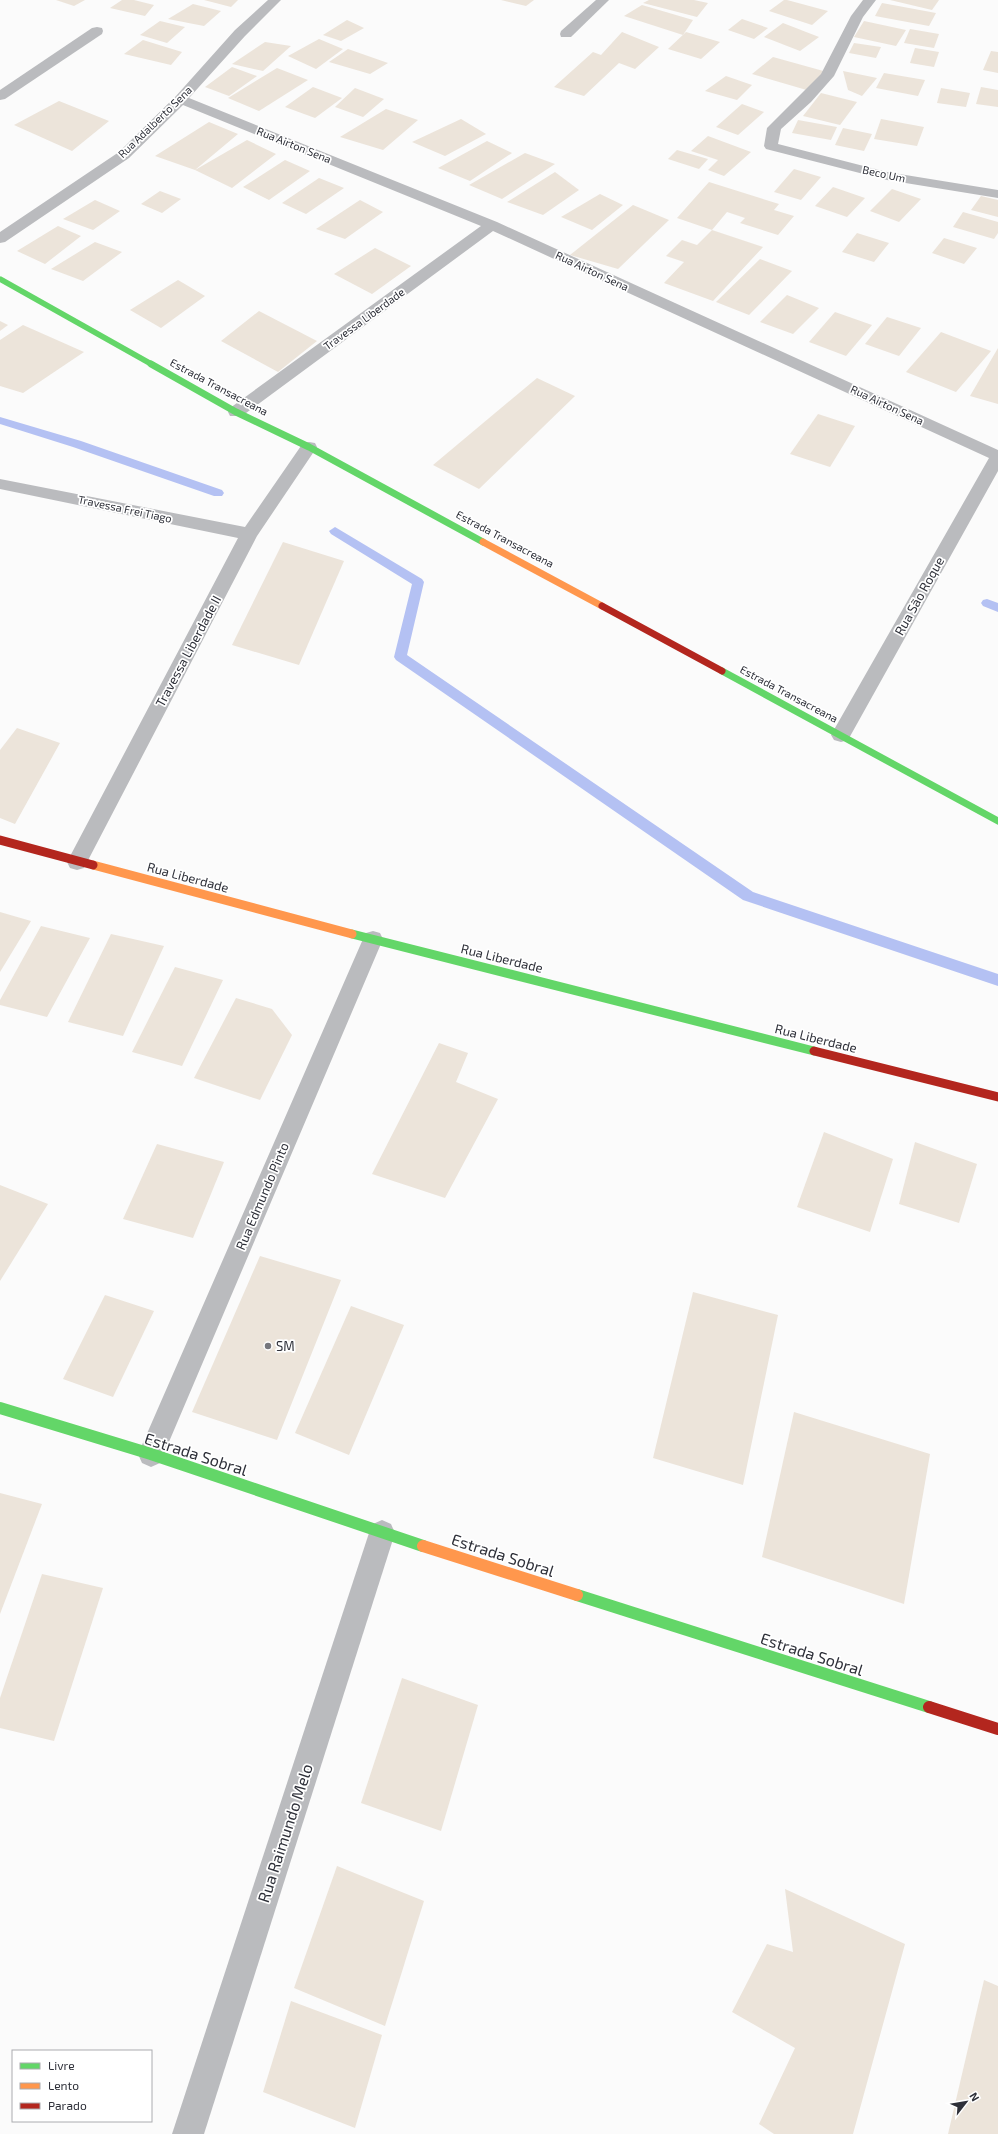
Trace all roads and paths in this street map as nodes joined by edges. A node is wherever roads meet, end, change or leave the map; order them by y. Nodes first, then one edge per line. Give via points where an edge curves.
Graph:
1 (275, 0) edge
2 (603, 0) edge
3 (870, 0) edge
4 (97, 31) dead end
5 (566, 34) dead end
6 (0, 96) edge
7 (181, 99) junction
8 (998, 194) edge
9 (492, 225) junction
10 (0, 239) edge
11 (0, 278) edge
12 (236, 412) junction
13 (309, 447) junction
14 (998, 456) edge
15 (0, 484) edge
16 (249, 534) junction
17 (841, 735) junction
18 (998, 821) edge
19 (0, 840) edge
20 (77, 862) junction
21 (373, 939) junction
22 (998, 1098) edge
23 (0, 1408) edge
24 (151, 1454) junction
25 (382, 1533) junction
26 (998, 1729) edge
27 (188, 2134) edge

1 - 7 street, Rua Adalberto Sena via 240,33
2 - 5 street
3 - 8 street, Beco Um via 857,16 827,76 774,128 771,146 887,176
4 - 6 street
7 - 9 street, Rua Airton Sena
7 - 10 street, Rua Adalberto Sena via 124,155
9 - 12 street, Travessa Liberdade
9 - 14 street, Rua Airton Sena
11 - 12 street, Estrada Transacreana
12 - 13 street, Estrada Transacreana
13 - 16 street, Travessa Liberdade II
13 - 17 street, Estrada Transacreana
14 - 17 street, Rua São Roque
15 - 16 street, Travessa Frei Tiago
16 - 20 street, Travessa Liberdade II
17 - 18 street, Estrada Transacreana
19 - 20 street, Rua Liberdade
20 - 21 street, Rua Liberdade
21 - 22 street, Rua Liberdade
21 - 24 street, Rua Edmundo Pinto
23 - 24 street, Estrada Sobral
24 - 25 street, Estrada Sobral
25 - 26 street, Estrada Sobral
25 - 27 street, Rua Raimundo Melo

